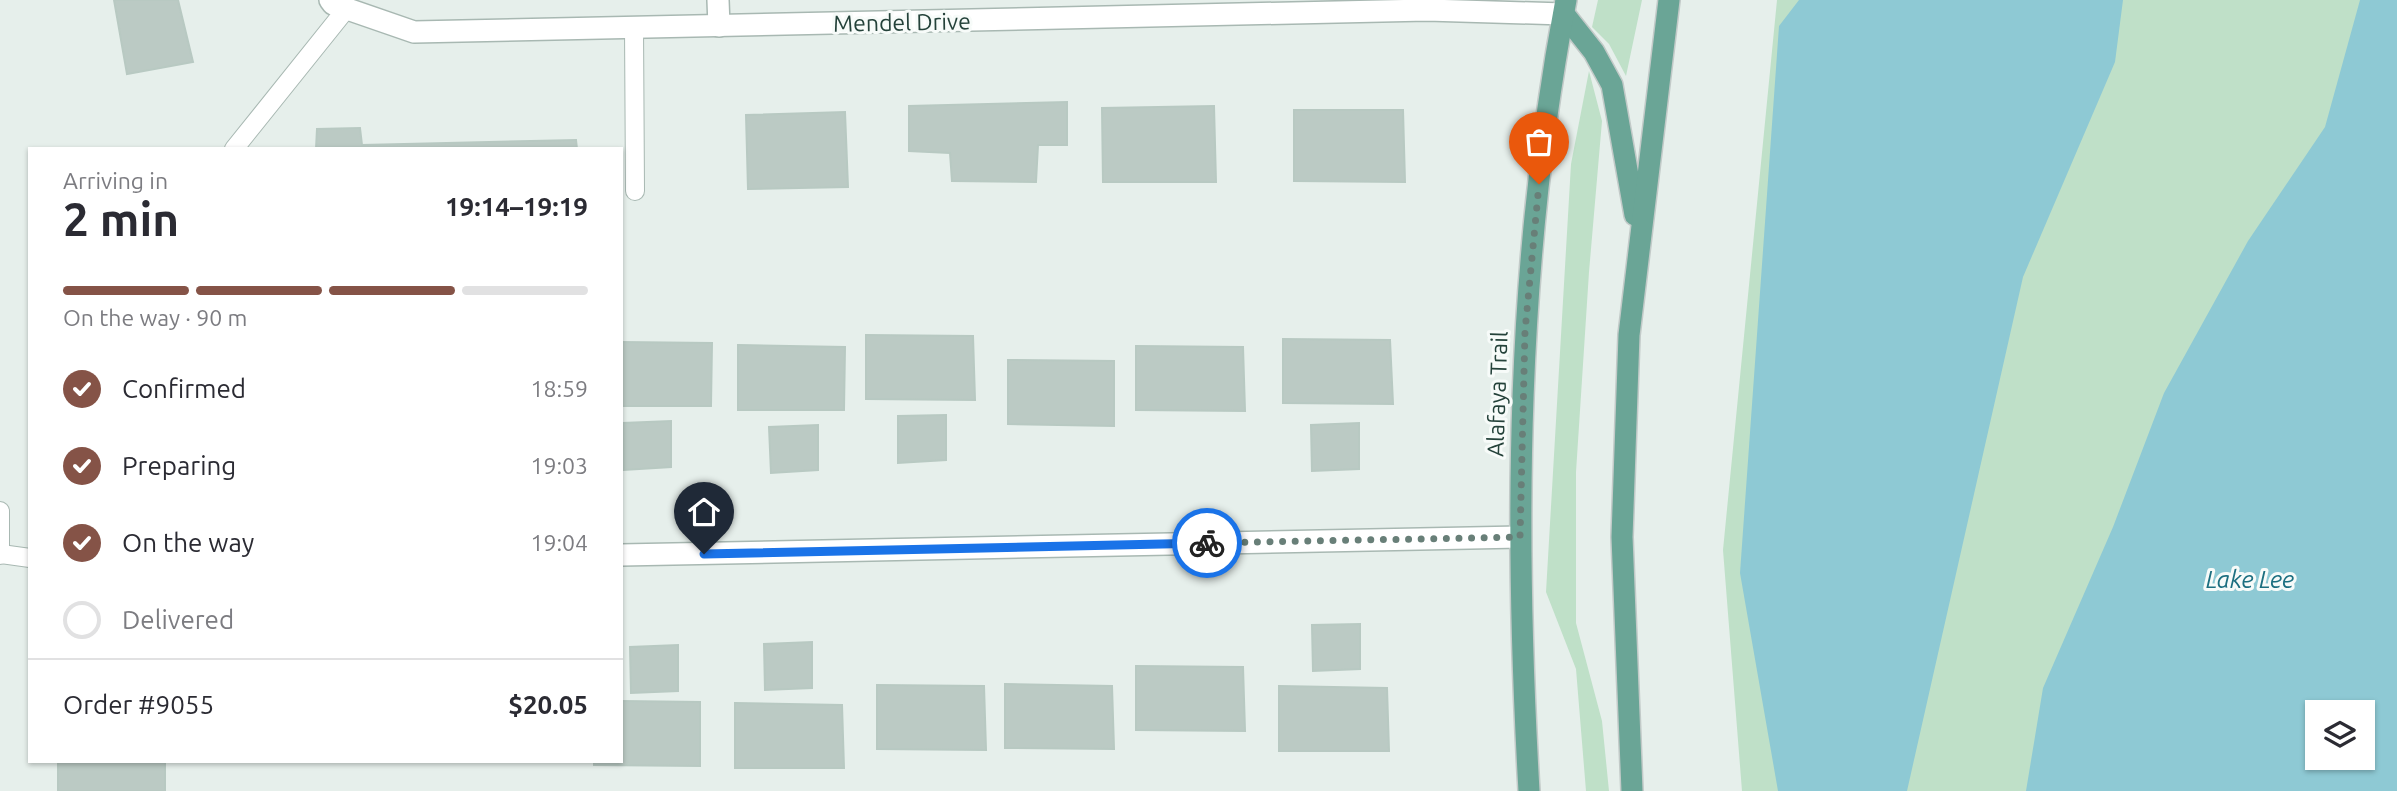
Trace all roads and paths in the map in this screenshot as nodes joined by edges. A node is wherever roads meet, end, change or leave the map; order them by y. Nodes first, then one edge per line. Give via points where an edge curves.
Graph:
1 (718, 0) edge
2 (1669, 0) edge
3 (338, 4) edge
4 (1565, 7) edge
5 (719, 26) junction
6 (634, 27) junction
7 (235, 147) edge
8 (635, 191) dead end
9 (1639, 237) junction
10 (0, 511) edge
11 (1520, 537) junction
12 (0, 554) edge
13 (623, 555) edge
14 (28, 558) edge
15 (1529, 791) edge
16 (1632, 791) edge

1 - 5 street
2 - 9 main road
3 - 6 street, Mendel Drive via 414,32
3 - 7 lane
4 - 5 street, Mendel Drive
4 - 9 main road via 1612,85
4 - 11 main road, Alafaya Trail via 1541,160 1525,331
5 - 6 street, Mendel Drive
6 - 8 lane
9 - 16 main road via 1629,335 1622,537
10 - 12 lane
11 - 13 street
11 - 15 main road, Alafaya Trail
12 - 14 lane

